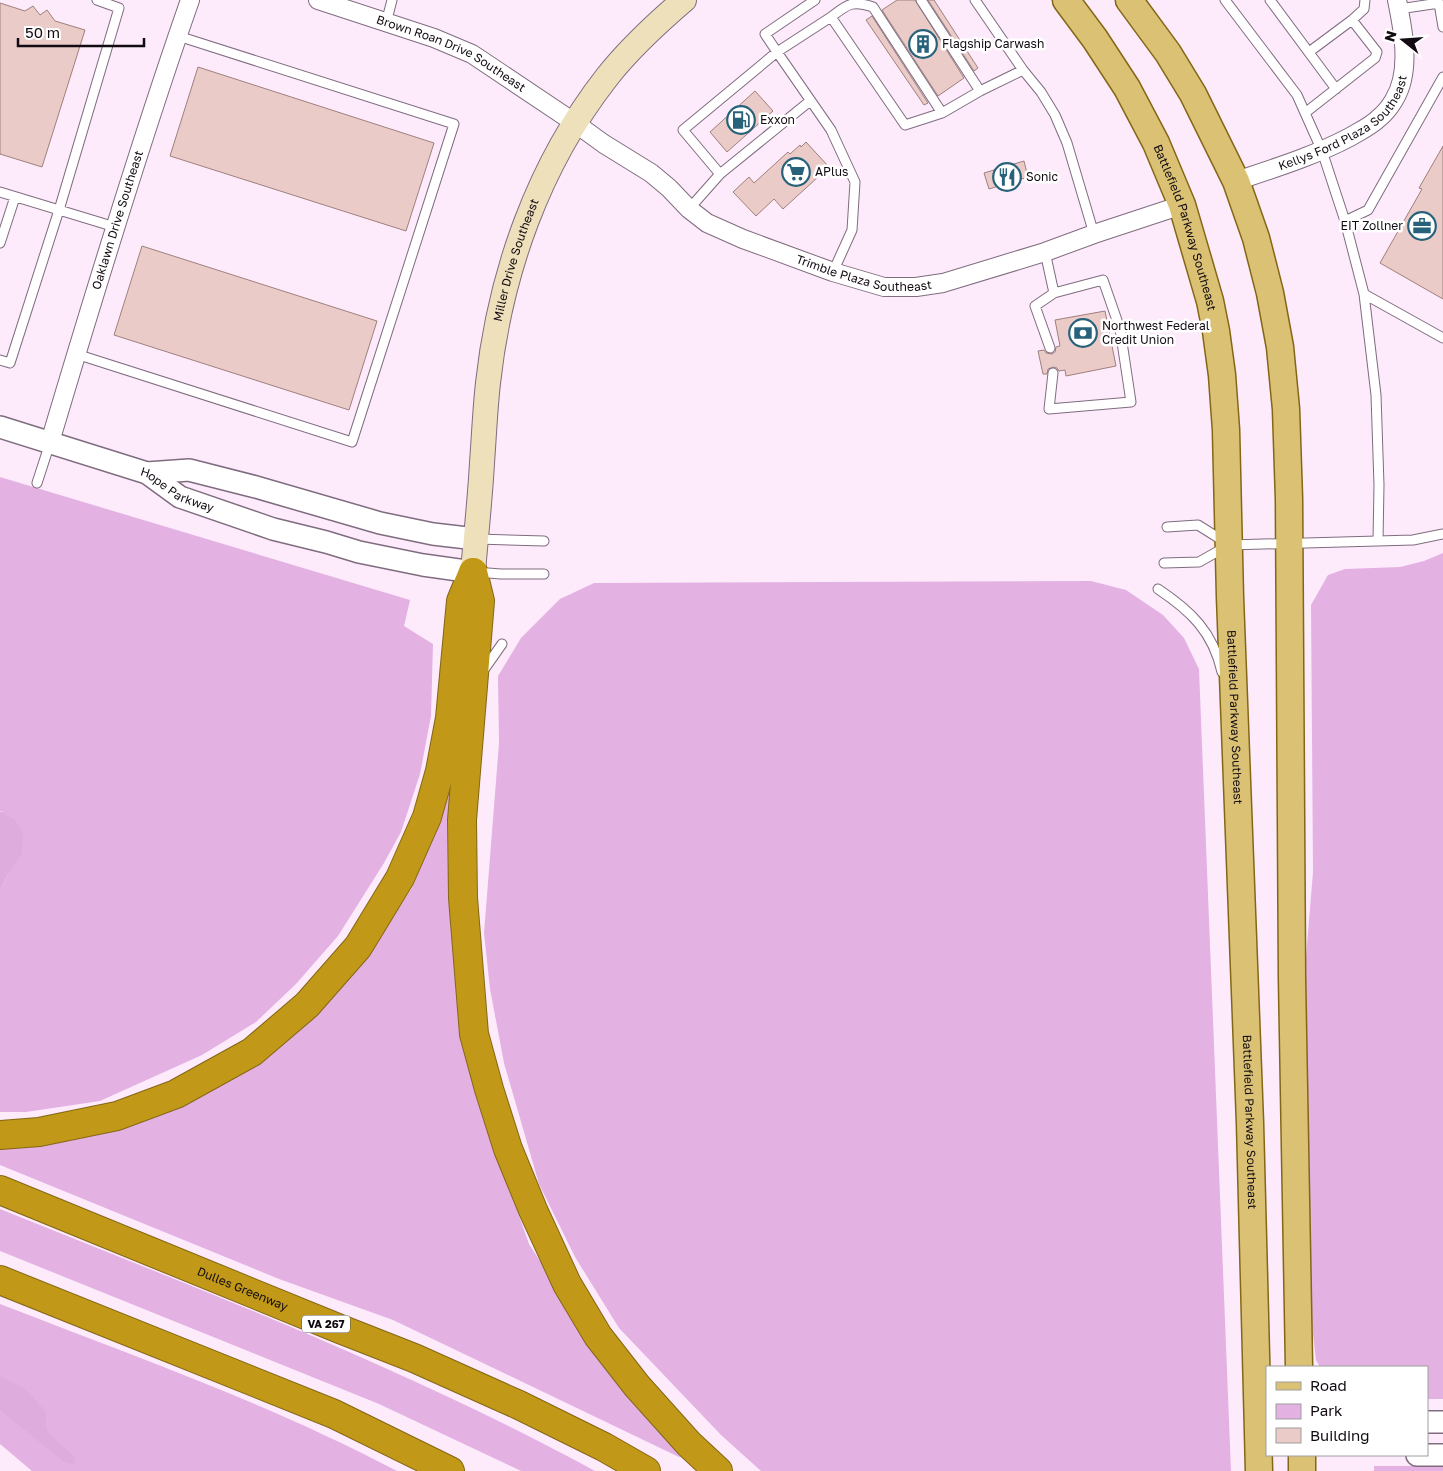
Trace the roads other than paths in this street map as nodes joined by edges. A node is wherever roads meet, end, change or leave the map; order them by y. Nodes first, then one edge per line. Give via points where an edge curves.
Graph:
1 (97, 0) edge
2 (190, 0) edge
3 (318, 0) edge
4 (392, 0) edge
5 (684, 0) edge
6 (815, 0) edge
7 (920, 0) edge
8 (975, 0) edge
9 (1066, 0) edge
10 (1129, 0) edge
11 (1225, 0) edge
12 (1270, 0) edge
13 (1365, 0) edge
14 (1398, 4) edge
15 (831, 17) junction
16 (1352, 20) junction
17 (386, 22) junction
18 (1443, 27) edge
19 (178, 36) junction
20 (777, 52) junction
21 (1309, 52) junction
22 (1023, 70) junction
23 (1443, 77) edge
24 (1336, 89) junction
25 (980, 91) junction
26 (810, 101) junction
27 (942, 113) junction
28 (1304, 113) junction
29 (575, 123) junction
30 (1322, 151) junction
31 (720, 174) junction
32 (1236, 181) junction
33 (0, 192) edge
34 (15, 197) junction
35 (1182, 206) junction
36 (689, 209) junction
37 (58, 210) junction
38 (1346, 221) junction
39 (115, 227) junction
40 (1094, 234) junction
41 (0, 243) edge
42 (1045, 252) junction
43 (833, 272) junction
44 (1054, 294) junction
45 (1364, 294) junction
46 (1443, 338) edge
47 (1050, 348) dead end
48 (76, 354) junction
49 (0, 360) edge
50 (1053, 372) dead end
51 (0, 427) edge
52 (50, 442) junction
53 (147, 473) junction
54 (38, 483) dead end
55 (1167, 527) dead end
56 (1443, 534) edge
57 (476, 539) junction
58 (544, 541) dead end
59 (1378, 541) junction
60 (1289, 544) junction
61 (1229, 545) junction
62 (1164, 563) dead end
63 (473, 572) junction
64 (544, 574) dead end
65 (1158, 589) dead end
66 (502, 644) dead end
67 (472, 697) junction
68 (1235, 738) junction
69 (0, 1135) edge
70 (0, 1190) edge
71 (0, 1280) edge
72 (1301, 1364) edge
73 (1428, 1422) edge
74 (1443, 1422) edge
75 (1263, 1439) edge
76 (1428, 1455) edge
77 (1443, 1455) edge
78 (1302, 1456) edge
79 (450, 1471) edge
80 (646, 1471) edge
81 (718, 1471) edge
82 (1259, 1471) edge
83 (1302, 1471) edge

1 - 37 lane via 119,8
2 - 19 street, Oaklawn Drive Southeast
3 - 17 street, Brown Roan Drive Southeast
4 - 17 lane
5 - 29 main road, Miller Drive Southeast via 627,54
6 - 20 lane via 764,34
7 - 25 lane
8 - 22 lane
9 - 35 main road, Battlefield Parkway Southeast via 1127,88 1156,143
10 - 32 main road via 1193,94
11 - 28 lane via 1291,86
12 - 21 lane
13 - 16 lane via 1364,9
14 - 18 lane via 1439,3
14 - 30 street, Kellys Ford Plaza Southeast via 1405,63 1398,92 1381,117
15 - 20 lane
15 - 27 lane via 905,125
15 - 27 lane via 853,0 873,7
16 - 21 lane
16 - 24 lane via 1377,52 1375,58
17 - 29 street, Brown Roan Drive Southeast via 472,54
19 - 39 street, Oaklawn Drive Southeast
19 - 48 lane via 454,124 421,227 352,442
20 - 26 lane
20 - 31 lane via 683,130
21 - 24 lane
22 - 25 lane
22 - 40 lane via 1041,92 1058,122
23 - 38 lane via 1368,210
24 - 28 lane
25 - 27 lane
26 - 31 lane
26 - 43 lane via 831,130 855,182 852,230
28 - 30 lane
29 - 36 street, Trimble Plaza Southeast via 650,173
29 - 57 main road, Miller Drive Southeast via 548,168 535,200 513,261 501,308 488,384
30 - 32 street, Kellys Ford Plaza Southeast
30 - 38 lane
31 - 36 lane
32 - 60 main road via 1256,238 1280,347 1286,409
33 - 34 lane
34 - 37 lane
34 - 41 lane
35 - 40 street, Trimble Plaza Southeast
35 - 61 main road, Battlefield Parkway Southeast via 1216,332 1226,430
36 - 43 street, Trimble Plaza Southeast via 707,223 743,239
37 - 39 lane
37 - 49 lane via 10,363
38 - 45 lane
39 - 48 street, Oaklawn Drive Southeast
40 - 42 street, Trimble Plaza Southeast
42 - 43 street, Trimble Plaza Southeast via 943,283 916,287 884,287
42 - 44 lane
44 - 47 lane via 1035,306
44 - 50 lane via 1103,280 1120,329 1132,402 1049,409
45 - 46 lane
45 - 59 lane via 1376,395
48 - 52 street, Oaklawn Drive Southeast
51 - 52 street
52 - 53 street
52 - 54 lane
53 - 57 street, Hope Parkway via 189,470 380,523
53 - 63 street, Hope Parkway via 180,497 278,530 367,554
55 - 61 lane via 1198,525
56 - 59 lane via 1413,540
57 - 58 lane, Hope Parkway
57 - 63 main road, Miller Drive Southeast
59 - 60 lane
60 - 61 lane
60 - 72 main road via 1292,978
61 - 62 lane via 1199,562
61 - 68 main road, Battlefield Parkway Southeast
63 - 64 lane, Hope Parkway
63 - 67 highway via 480,601
63 - 69 highway via 461,601 450,718 427,817 400,878 358,947 307,1005 252,1052 176,1094 116,1116 39,1132
65 - 68 lane via 1193,616 1213,644
66 - 67 lane via 480,676
67 - 81 highway via 462,820 463,898 474,1034 508,1149 567,1284 594,1329 637,1386
68 - 75 main road, Battlefield Parkway Southeast
70 - 80 highway, Dulles Greenway / VA 267 via 414,1358 519,1405
71 - 79 highway via 334,1414
73 - 74 street
75 - 82 main road, Battlefield Parkway Southeast
76 - 77 street
78 - 83 main road

